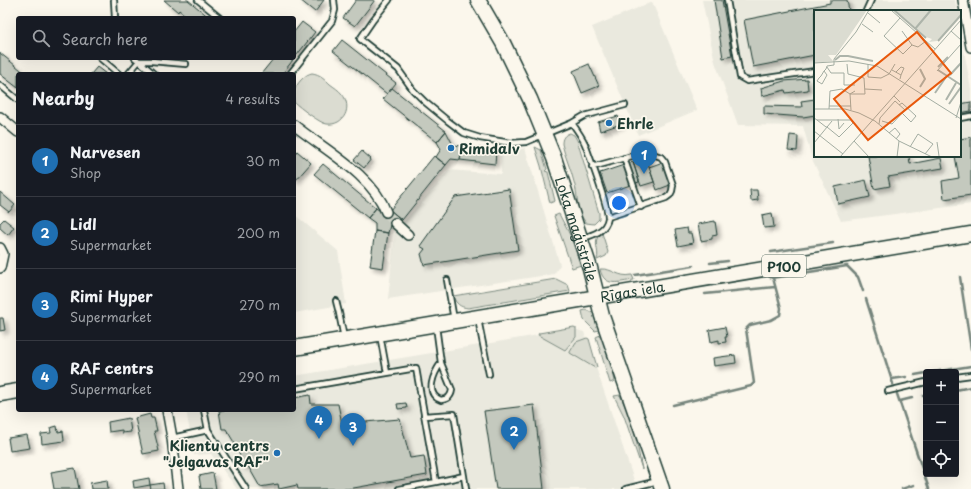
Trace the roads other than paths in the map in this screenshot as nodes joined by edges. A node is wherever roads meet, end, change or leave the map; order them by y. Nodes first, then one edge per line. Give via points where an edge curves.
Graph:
1 (114, 0) edge
2 (198, 0) edge
3 (334, 0) edge
4 (389, 0) edge
5 (478, 0) edge
6 (727, 0) edge
7 (871, 0) edge
8 (963, 0) edge
9 (866, 10) edge
10 (115, 16) edge
11 (218, 16) edge
12 (971, 47) edge
13 (102, 60) edge
14 (137, 60) edge
15 (186, 64) dead end
16 (814, 71) edge
17 (117, 72) edge
18 (129, 72) edge
19 (152, 72) edge
20 (292, 72) edge
21 (0, 85) edge
22 (16, 98) edge
23 (625, 105) dead end
24 (971, 116) edge
25 (0, 117) edge
26 (961, 118) edge
27 (572, 123) junction
28 (296, 127) edge
29 (16, 130) edge
30 (544, 135) junction
31 (624, 158) junction
32 (592, 167) junction
33 (641, 207) junction
34 (386, 212) tunnel mouth
35 (608, 217) junction
36 (395, 223) tunnel mouth
37 (971, 234) edge
38 (408, 235) dead end
39 (580, 239) junction
40 (0, 248) edge
41 (0, 268) edge
42 (446, 280) dead end
43 (597, 296) junction
44 (336, 301) dead end
45 (477, 317) junction
46 (455, 321) junction
47 (436, 324) junction
48 (380, 334) junction
49 (344, 340) junction
50 (296, 348) edge
51 (441, 363) junction
52 (387, 373) junction
53 (489, 374) dead end
54 (971, 375) edge
55 (959, 377) edge
56 (923, 383) edge
57 (296, 389) edge
58 (16, 391) edge
59 (888, 391) dead end
60 (0, 394) edge
61 (167, 412) edge
62 (204, 412) edge
63 (424, 416) junction
64 (208, 430) junction
65 (172, 438) junction
66 (464, 476) junction
67 (436, 482) junction
68 (661, 485) edge
69 (178, 489) edge
70 (246, 489) edge
71 (399, 489) edge
72 (466, 489) edge
73 (626, 489) edge

1 - 10 lane
2 - 11 lane
3 - 20 lane via 332,21
4 - 30 lane via 360,39 398,68 408,84 425,102 464,133 480,138 511,143 526,142
5 - 30 main road, Loka maģistrāle via 503,43
6 - 16 lane via 740,77 747,81
7 - 9 lane
8 - 12 street
13 - 17 lane
14 - 15 lane
14 - 18 lane
14 - 19 lane
21 - 22 lane
23 - 27 lane via 584,116
24 - 26 lane
25 - 29 street
27 - 30 lane
27 - 32 lane via 584,144
28 - 34 street via 360,176 380,199
30 - 39 main road, Loka maģistrāle
31 - 32 lane
31 - 33 lane
31 - 33 lane via 643,153 661,157 673,185 670,195 666,198
32 - 35 lane
33 - 35 lane
35 - 39 lane via 602,229 594,235
36 - 38 street
37 - 43 main road, Rīgas iela / P100
39 - 43 main road, Loka maģistrāle
40 - 41 street via 3,254
42 - 46 lane
43 - 45 main road, Rīgas iela
43 - 68 main road, Loka maģistrāle
44 - 49 lane
45 - 46 main road, Rīgas iela
45 - 53 lane
46 - 47 main road, Rīgas iela
47 - 48 main road, Rīgas iela
47 - 51 lane
48 - 49 main road, Rīgas iela
48 - 52 lane
49 - 50 main road, Rīgas iela
51 - 51 lane via 432,379 435,396 441,400 449,398 452,390
52 - 57 lane
52 - 63 lane via 416,368
54 - 55 lane
56 - 59 lane
58 - 60 main road
61 - 65 street
62 - 64 lane
63 - 66 lane via 454,414
63 - 67 lane
64 - 65 lane
64 - 70 lane
65 - 69 street
66 - 67 lane
66 - 72 lane
67 - 71 lane
68 - 73 lane

